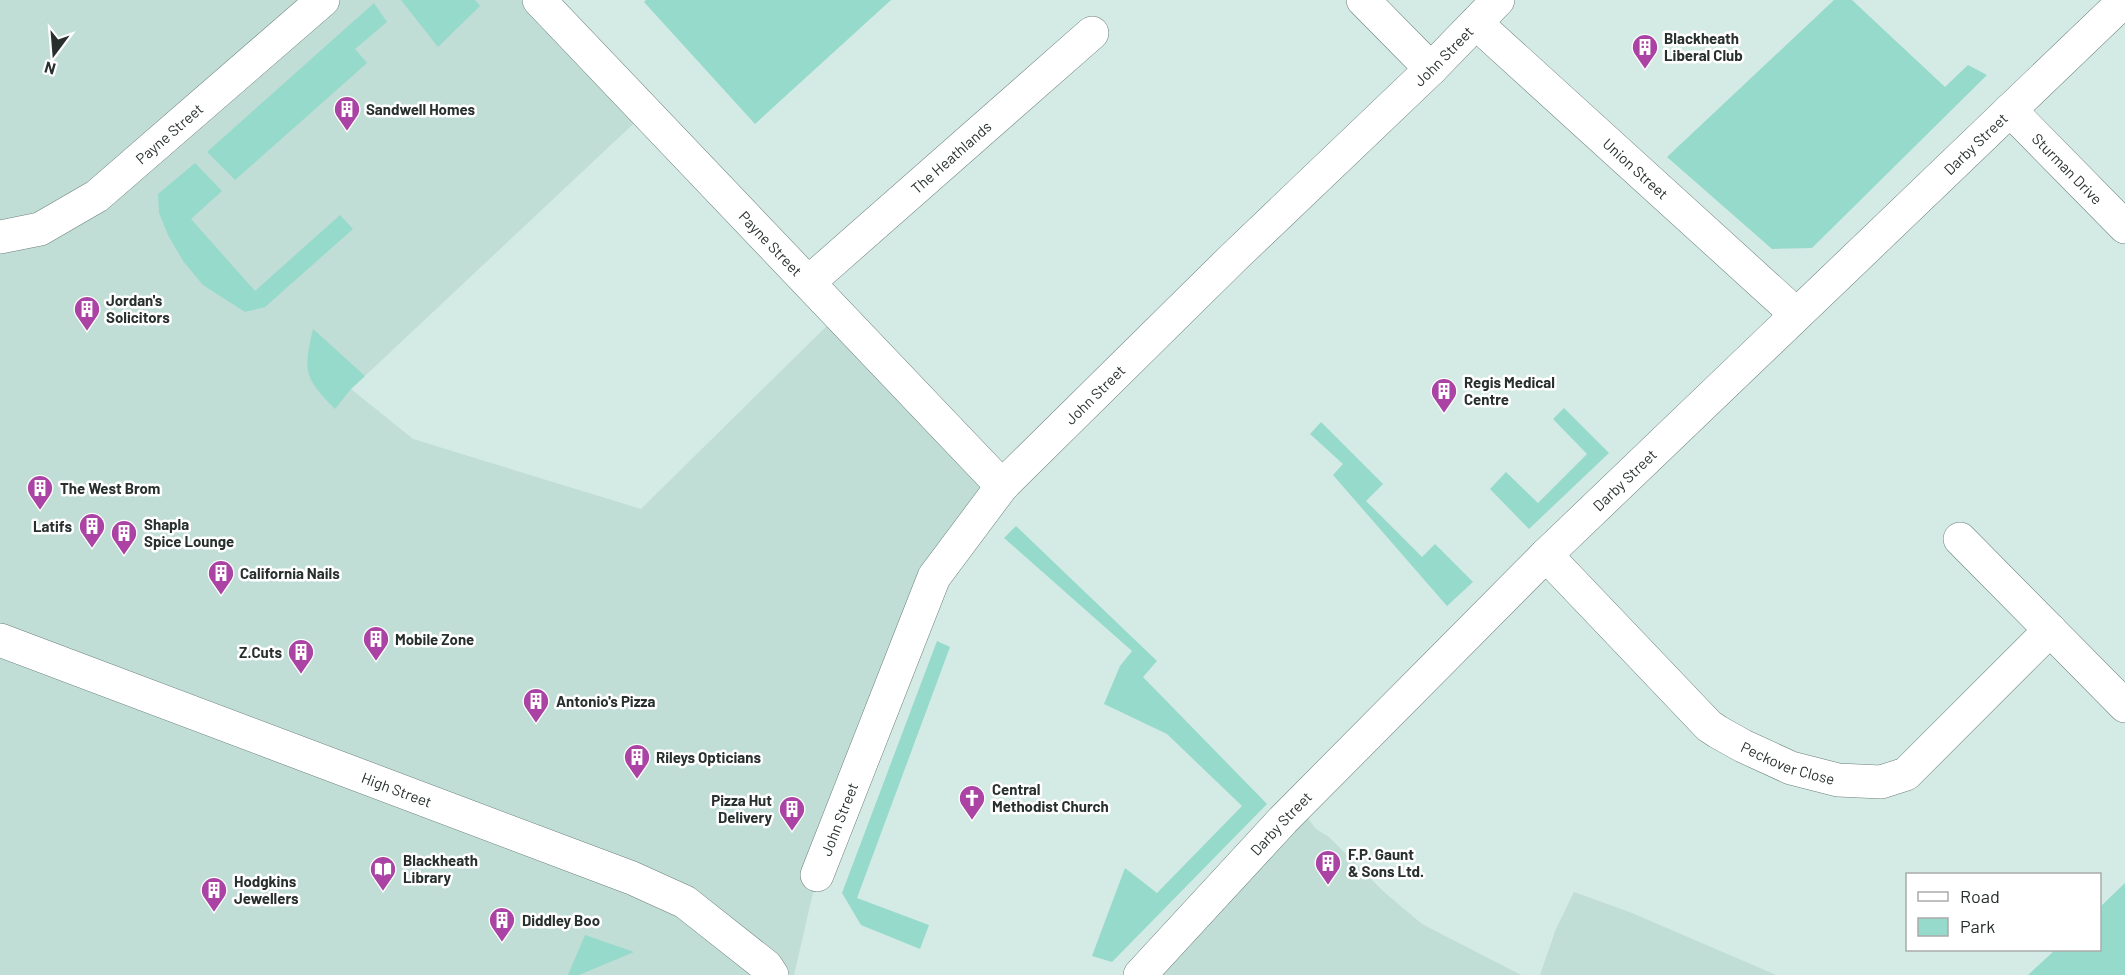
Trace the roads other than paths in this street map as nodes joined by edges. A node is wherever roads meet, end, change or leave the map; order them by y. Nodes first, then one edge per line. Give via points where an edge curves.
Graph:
1 (323, 0) edge
2 (539, 0) edge
3 (1363, 0) edge
4 (1498, 0) edge
5 (2125, 0) edge
6 (1476, 22) junction
7 (1092, 33) dead end
8 (1431, 69) junction
9 (2010, 110) junction
10 (2125, 227) edge
11 (0, 237) edge
12 (809, 282) junction
13 (1796, 314) junction
14 (1002, 486) junction
15 (1960, 539) dead end
16 (1546, 555) junction
17 (2050, 630) junction
18 (3, 649) edge
19 (2125, 706) edge
20 (817, 875) dead end
21 (772, 975) edge
22 (1140, 975) edge

1 - 11 street, Payne Street via 96,195 40,229
2 - 12 street, Payne Street
3 - 8 street
4 - 6 street, John Street
5 - 9 street, Darby Street
6 - 8 street, John Street
6 - 13 street, Union Street
7 - 12 street, The Heathlands
8 - 14 street, John Street
9 - 10 street, Sturman Drive
9 - 13 street, Darby Street
12 - 14 street, Payne Street
13 - 16 street, Darby Street
14 - 20 street, John Street via 934,577
15 - 17 street
16 - 17 street, Peckover Close via 1709,726 1791,768 1838,780 1881,782 1906,774
16 - 22 street, Darby Street via 1282,820
17 - 19 street
18 - 21 street, High Street via 632,878 685,902 766,966

